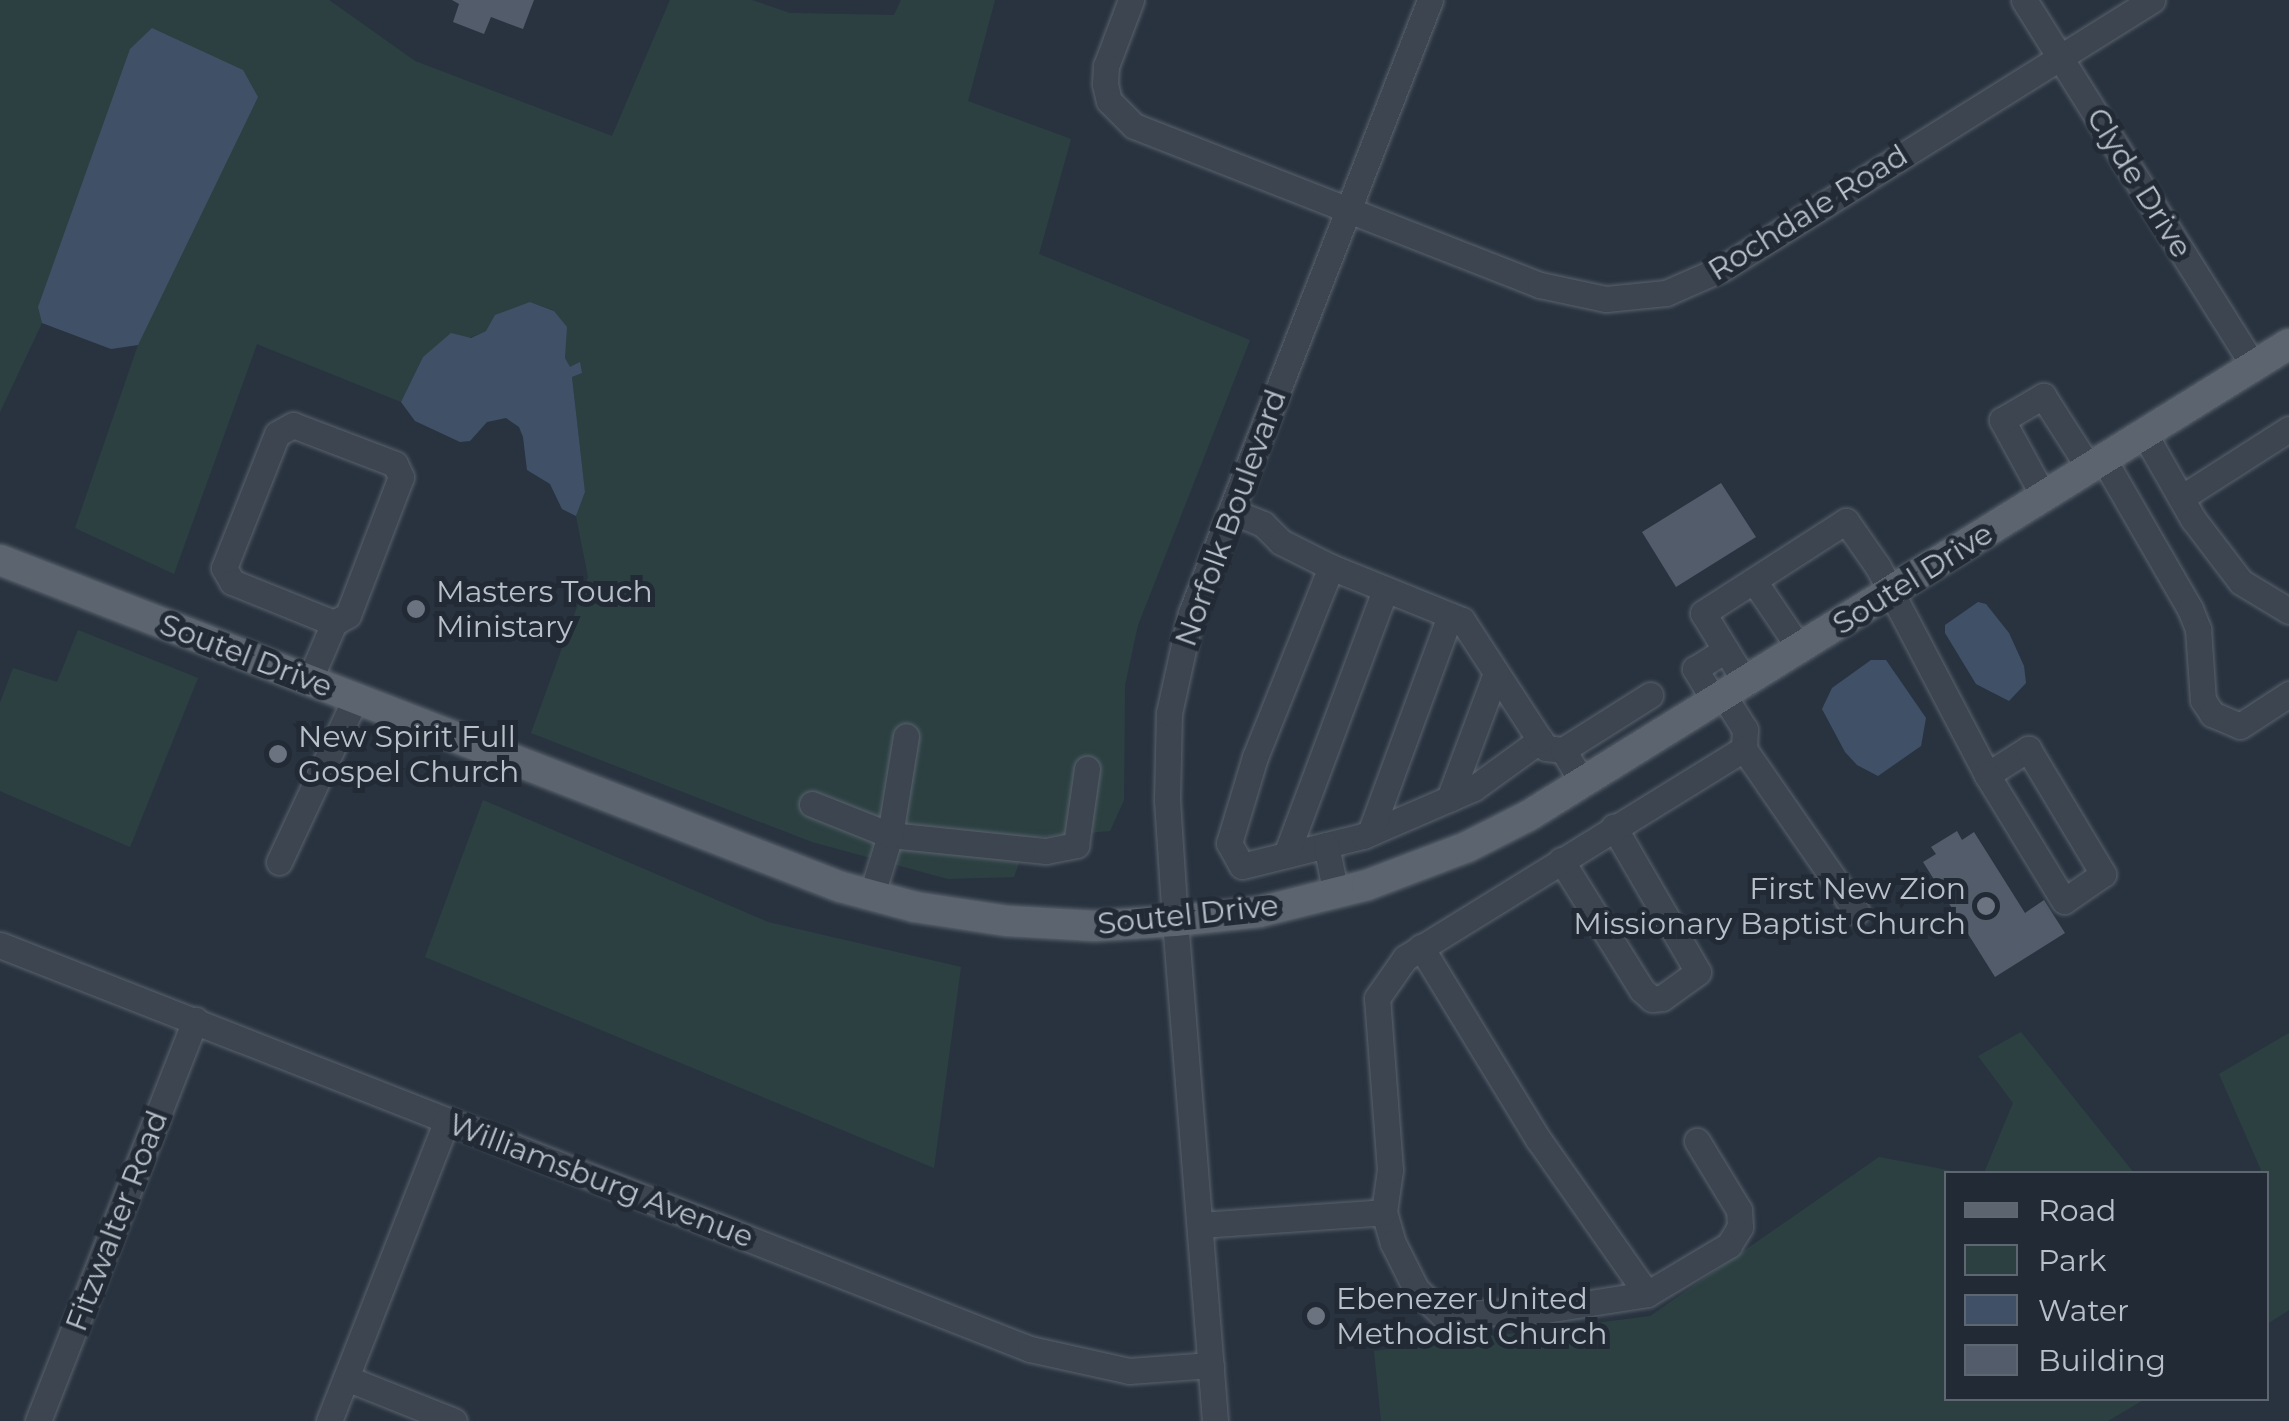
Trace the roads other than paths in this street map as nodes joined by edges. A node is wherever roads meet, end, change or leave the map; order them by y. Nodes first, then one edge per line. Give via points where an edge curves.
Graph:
1 (1132, 0) edge
2 (1430, 0) edge
3 (2024, 0) edge
4 (2152, 0) edge
5 (2060, 56) junction
6 (1349, 210) junction
7 (2289, 344) edge
8 (2254, 366) junction
9 (2289, 429) edge
10 (2144, 434) junction
11 (2096, 464) junction
12 (2044, 497) junction
13 (2180, 498) junction
14 (1231, 510) junction
15 (0, 560) edge
16 (1331, 567) junction
17 (1754, 580) junction
18 (1384, 590) junction
19 (1890, 592) junction
20 (2289, 611) edge
21 (1450, 616) junction
22 (334, 623) junction
23 (1800, 648) junction
24 (1726, 650) junction
25 (1496, 673) junction
26 (309, 681) junction
27 (1650, 694) dead end
28 (1728, 694) junction
29 (2289, 694) edge
30 (355, 699) junction
31 (906, 736) dead end
32 (1552, 744) junction
33 (1744, 749) junction
34 (1087, 769) dead end
35 (1987, 775) junction
36 (1583, 783) junction
37 (1448, 799) junction
38 (812, 804) dead end
39 (1614, 827) junction
40 (1370, 833) junction
41 (890, 834) junction
42 (1326, 846) junction
43 (1286, 855) junction
44 (1561, 860) junction
45 (279, 862) dead end
46 (872, 894) junction
47 (1336, 894) junction
48 (1857, 912) dead end
49 (1175, 921) junction
50 (0, 945) edge
51 (1422, 947) junction
52 (195, 1020) junction
53 (447, 1120) junction
54 (1697, 1141) dead end
55 (1384, 1212) junction
56 (1200, 1225) junction
57 (1647, 1294) junction
58 (1211, 1365) junction
59 (346, 1378) junction
60 (38, 1421) edge
61 (329, 1421) edge
62 (454, 1421) edge
63 (1216, 1421) edge

1 - 6 street, Rochdale Road via 1106,66 1109,100 1134,126
2 - 6 street, Norfolk Boulevard
3 - 5 street, Clyde Drive
4 - 5 street, Rochdale Road
5 - 6 street, Rochdale Road via 1723,268 1666,292 1574,296
5 - 8 street, Clyde Drive
6 - 14 street, Norfolk Boulevard
7 - 8 main road, Soutel Drive
8 - 10 main road, Soutel Drive
9 - 13 street
10 - 11 main road, Soutel Drive
10 - 13 street
11 - 12 main road, Soutel Drive
11 - 12 street via 2044,396 2002,420
11 - 29 street via 2190,609 2198,629 2203,700 2212,714 2240,726
12 - 19 main road, Soutel Drive
13 - 20 street via 2241,582
14 - 16 street
14 - 49 street, Norfolk Boulevard via 1191,613 1169,713
15 - 26 main road, Soutel Drive
16 - 18 street
16 - 43 street via 1229,843 1242,866
17 - 19 street via 1846,521
17 - 23 street
17 - 24 street via 1703,612
18 - 21 street
18 - 43 street
19 - 23 main road, Soutel Drive
19 - 35 street
21 - 25 street via 1462,620
21 - 40 street
22 - 22 street via 348,615 400,478 395,464 293,425 277,434 224,568 232,582
22 - 26 street
23 - 28 main road, Soutel Drive
24 - 28 street
24 - 28 street via 1695,669
25 - 32 street
25 - 37 street
26 - 30 main road, Soutel Drive
27 - 32 street
28 - 33 street via 1745,729
28 - 36 main road, Soutel Drive
30 - 45 street
30 - 46 main road, Soutel Drive
31 - 41 street
32 - 36 street
32 - 37 street
33 - 39 street
33 - 48 street
34 - 41 street via 1076,846 1046,851
35 - 35 street via 2028,748 2103,874 2064,901
36 - 47 main road, Soutel Drive via 1467,848
37 - 40 street
38 - 41 street
39 - 44 street
39 - 44 street via 1698,972 1662,998 1642,990
40 - 42 street
41 - 46 street
42 - 43 street
42 - 47 street
44 - 51 street
46 - 49 main road, Soutel Drive via 1008,922
47 - 49 main road, Soutel Drive via 1259,912
49 - 56 street, Norfolk Boulevard
50 - 52 street, Williamsburg Avenue
51 - 55 street via 1404,958 1378,998 1390,1170
51 - 57 street via 1538,1139
52 - 53 street, Williamsburg Avenue
52 - 60 street, Fitzwalter Road
53 - 58 street, Williamsburg Avenue via 1046,1355 1129,1371
53 - 59 street
54 - 57 street via 1739,1210 1740,1227 1729,1244
55 - 56 street
55 - 57 street via 1416,1289 1443,1315 1546,1310
56 - 58 street, Norfolk Boulevard
58 - 63 street, Norfolk Boulevard
59 - 61 street
59 - 62 street

